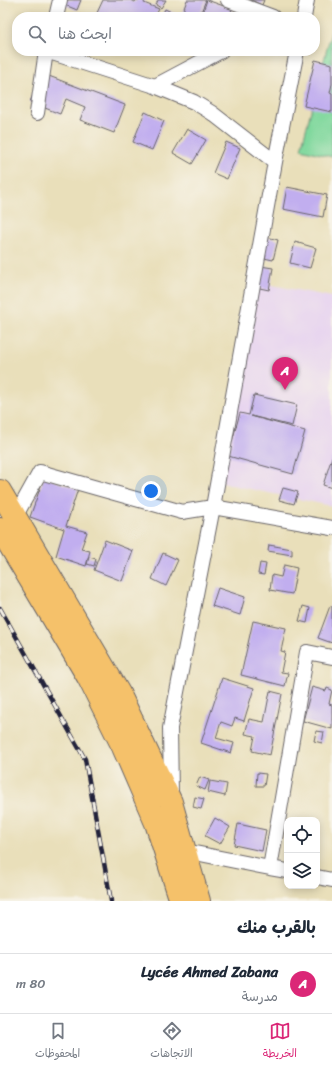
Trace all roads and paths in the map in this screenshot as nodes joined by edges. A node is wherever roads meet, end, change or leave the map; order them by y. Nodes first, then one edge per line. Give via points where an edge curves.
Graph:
1 (60, 0) edge
2 (228, 0) edge
3 (307, 0) edge
4 (57, 12) edge
5 (260, 12) edge
6 (305, 12) edge
7 (45, 56) edge
8 (62, 56) edge
9 (212, 56) edge
10 (296, 56) edge
11 (155, 86) junction
12 (36, 113) dead end
13 (275, 162) junction
14 (0, 491) edge
15 (213, 506) junction
16 (8, 523) edge
17 (332, 528) edge
18 (332, 657) edge
19 (172, 802) junction
20 (185, 851) junction
21 (270, 868) junction
22 (284, 870) edge
23 (320, 878) edge
24 (332, 880) edge
25 (181, 901) edge
26 (199, 901) edge

1 - 4 street
2 - 5 street
3 - 6 street
7 - 12 street
8 - 11 street
9 - 11 street
10 - 13 street
11 - 13 street via 194,102 212,113
13 - 15 street
14 - 16 highway
15 - 16 street via 182,512 40,472
15 - 17 street
15 - 19 street via 170,728
16 - 19 highway via 119,693
16 - 25 highway via 123,748 156,823
18 - 21 street via 307,652
19 - 20 highway
20 - 21 street
20 - 26 highway
21 - 22 street
23 - 24 street

